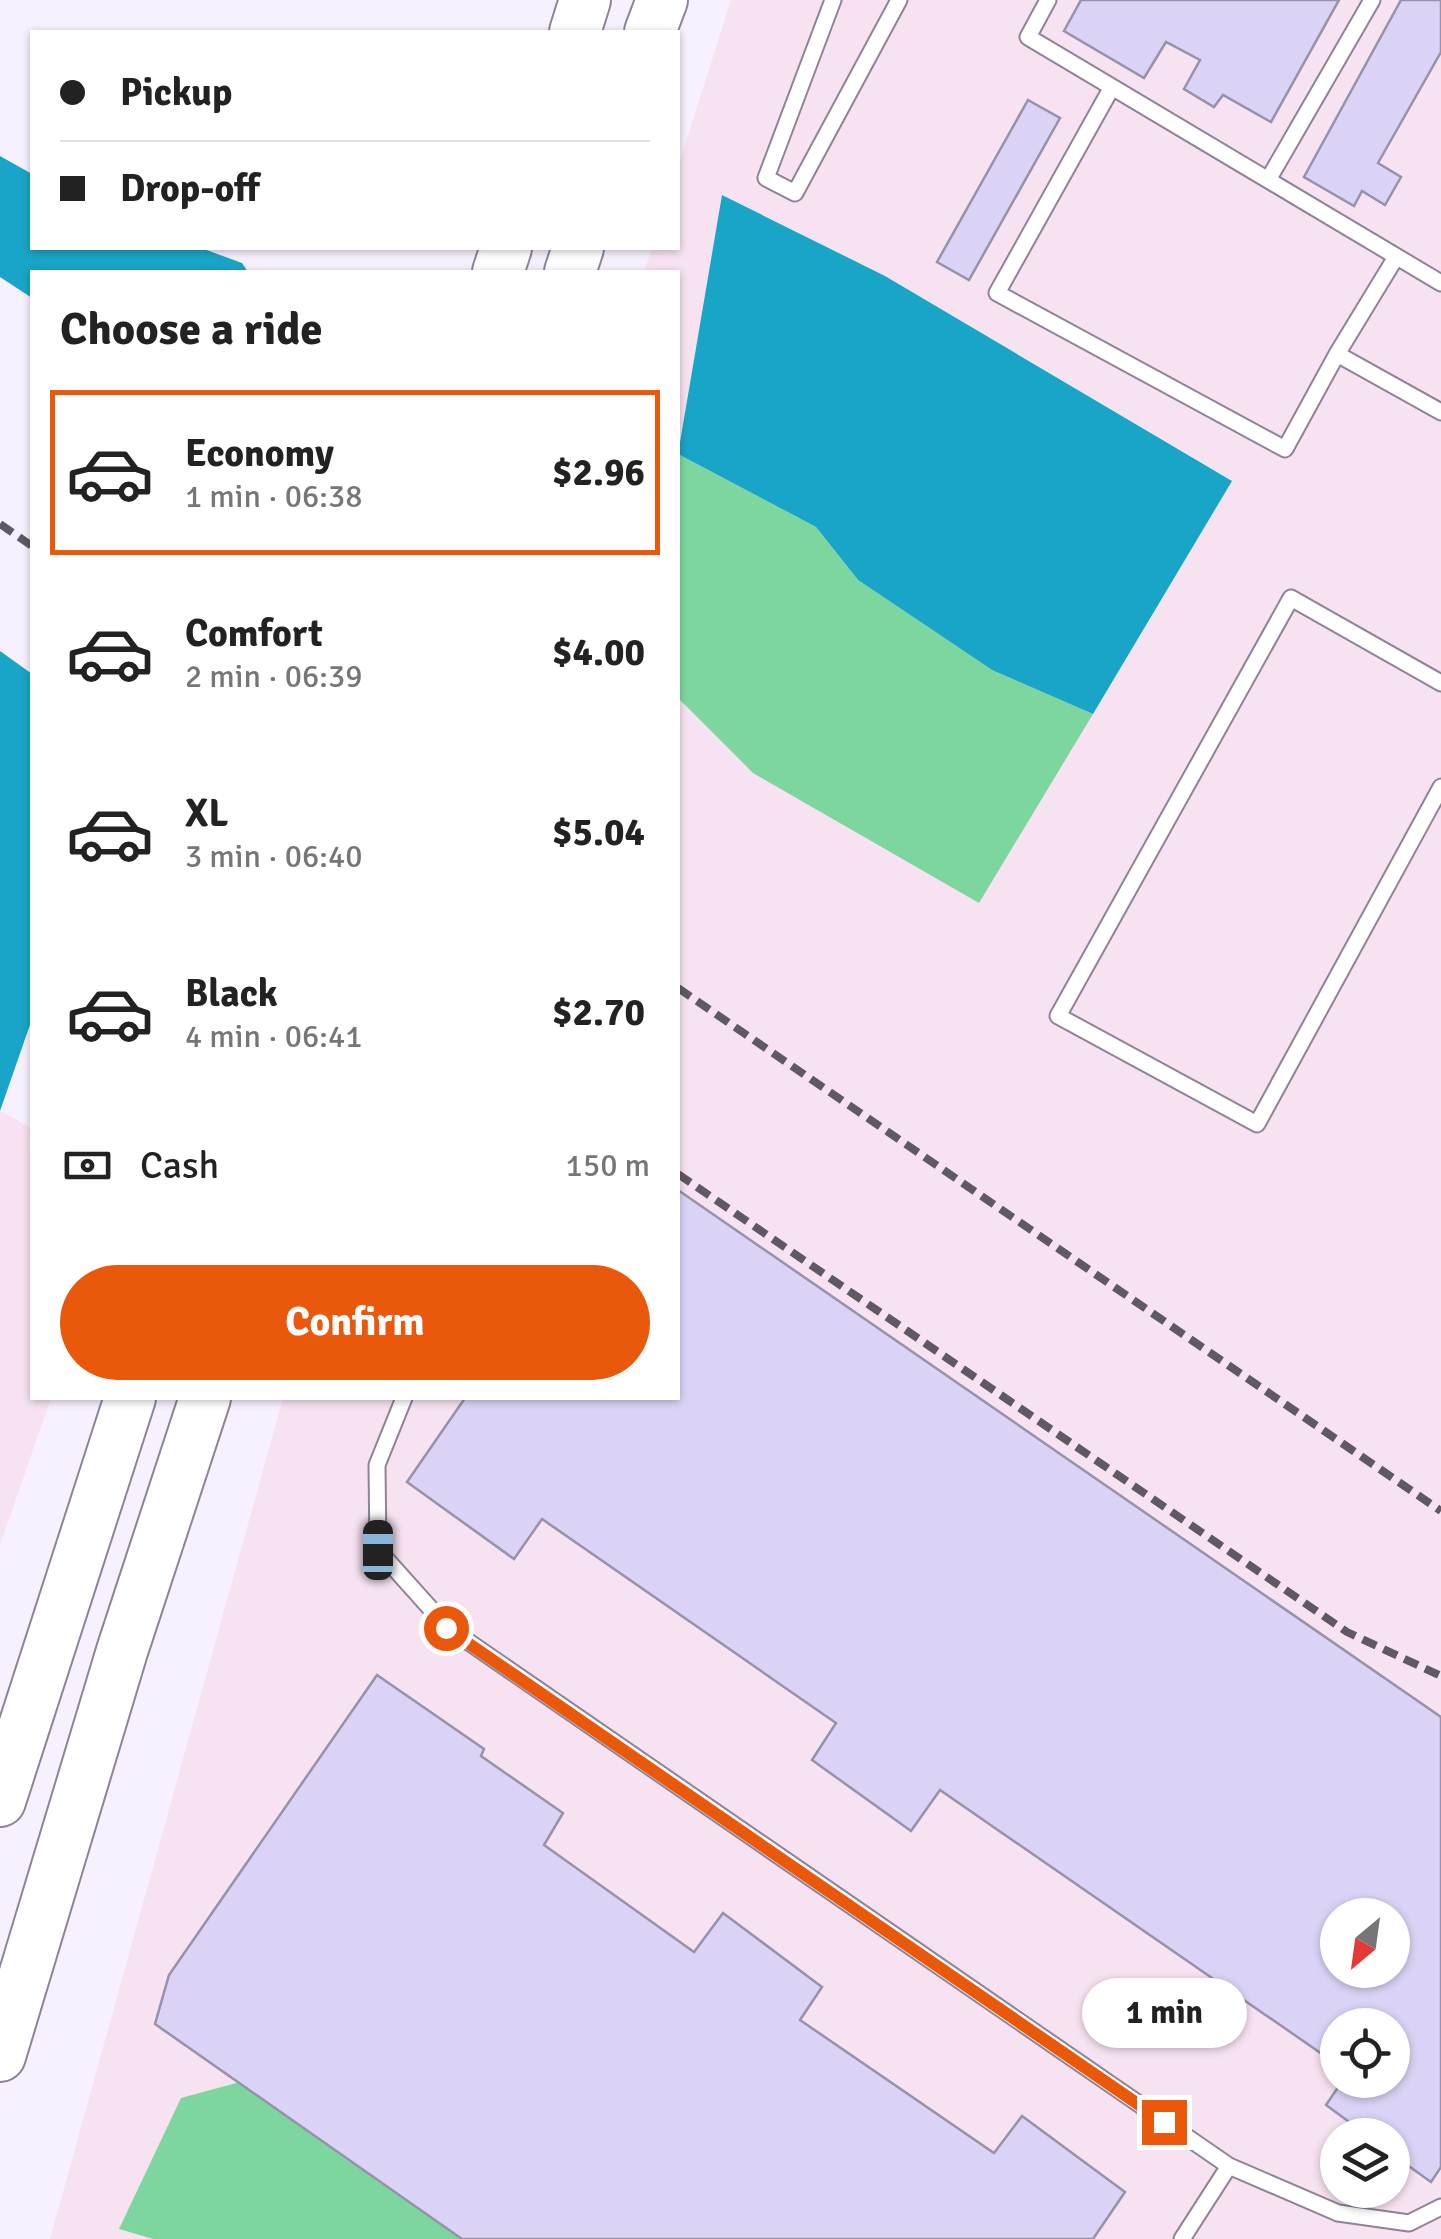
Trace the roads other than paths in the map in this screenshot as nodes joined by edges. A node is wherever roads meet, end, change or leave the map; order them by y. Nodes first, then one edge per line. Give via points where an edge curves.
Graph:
1 (585, 0) edge
2 (662, 0) edge
3 (833, 0) edge
4 (899, 0) edge
5 (1048, 0) edge
6 (1372, 0) edge
7 (576, 30) edge
8 (651, 30) edge
9 (1112, 87) junction
10 (1268, 180) junction
11 (1396, 257) junction
12 (1441, 283) edge
13 (1337, 354) junction
14 (1441, 412) edge
15 (1441, 684) edge
16 (1441, 787) edge
17 (129, 1400) edge
18 (204, 1400) edge
19 (403, 1400) edge
20 (0, 1800) edge
21 (0, 2056) edge
22 (1228, 2166) junction
23 (1441, 2207) edge
24 (1182, 2239) edge

1 - 7 main road
2 - 8 main road
3 - 4 lane via 766,178 794,193
5 - 9 lane via 1028,37
6 - 10 lane
9 - 10 lane
9 - 13 lane via 997,293 1285,449
10 - 11 lane
11 - 12 lane
11 - 13 lane
13 - 14 lane
15 - 16 lane via 1291,598 1058,1016 1256,1124
17 - 20 main road
18 - 21 main road
19 - 22 lane via 378,1464 378,1550 446,1628
22 - 23 lane via 1338,2213 1410,2223
22 - 24 lane

